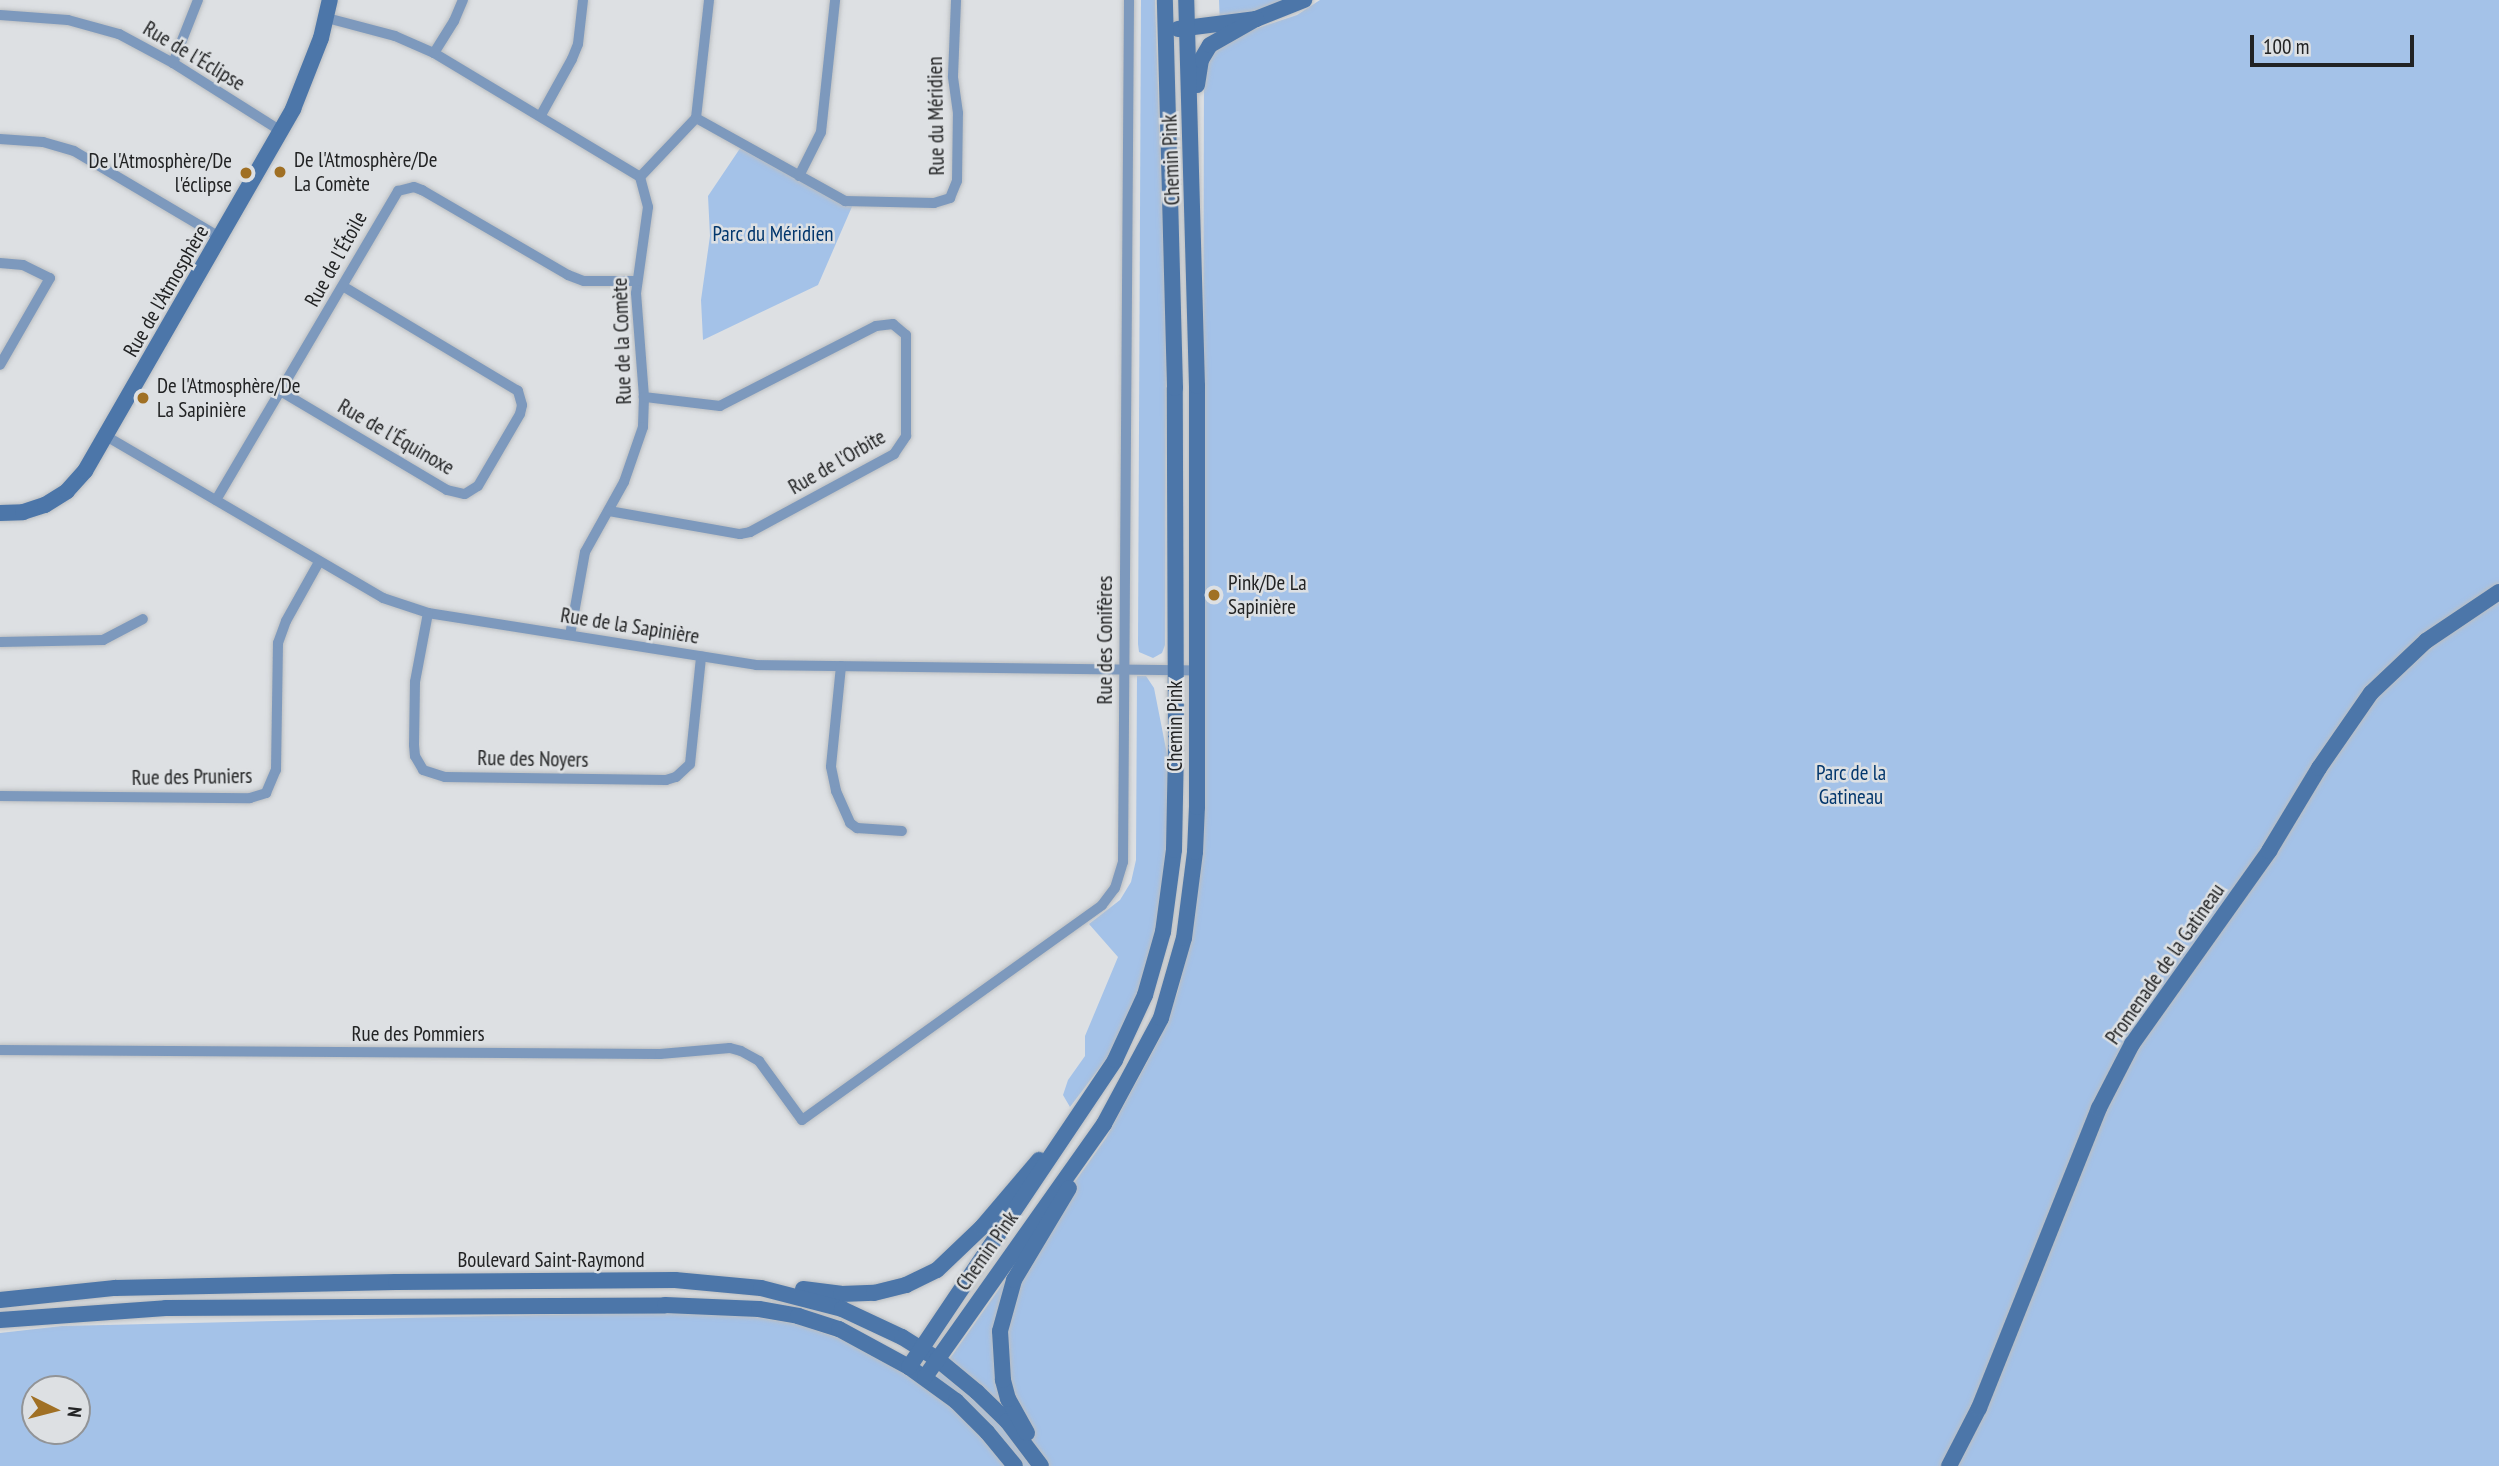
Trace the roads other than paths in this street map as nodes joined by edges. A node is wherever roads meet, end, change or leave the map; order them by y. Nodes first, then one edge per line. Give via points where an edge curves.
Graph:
1 (198, 0) edge
2 (330, 0) edge
3 (463, 0) edge
4 (583, 0) edge
5 (709, 0) edge
6 (835, 0) edge
7 (956, 0) edge
8 (1129, 0) edge
9 (1165, 0) edge
10 (1186, 0) edge
11 (1304, 0) edge
12 (0, 15) edge
13 (327, 18) junction
14 (1256, 19) junction
15 (1188, 28) junction
16 (1166, 30) junction
17 (434, 53) junction
18 (173, 63) junction
19 (541, 115) junction
20 (696, 118) junction
21 (281, 131) junction
22 (0, 139) edge
23 (799, 176) junction
24 (640, 177) junction
25 (221, 238) junction
26 (0, 263) edge
27 (1195, 273) junction
28 (637, 281) junction
29 (344, 287) junction
30 (0, 365) edge
31 (282, 392) junction
32 (644, 397) junction
33 (106, 436) junction
34 (216, 500) junction
35 (608, 511) junction
36 (0, 513) edge
37 (319, 562) junction
38 (2499, 592) edge
39 (428, 614) junction
40 (143, 619) dead end
41 (570, 635) junction
42 (0, 642) edge
43 (701, 657) junction
44 (841, 666) junction
45 (1174, 670) junction
46 (1195, 670) junction
47 (1124, 671) junction
48 (0, 796) edge
49 (902, 831) dead end
50 (0, 1050) edge
51 (1079, 1118) junction
52 (802, 1120) joint
53 (1104, 1124) junction
54 (722, 1282) junction
55 (0, 1300) edge
56 (0, 1320) edge
57 (920, 1349) junction
58 (937, 1359) junction
59 (909, 1367) junction
60 (925, 1377) junction
61 (1015, 1466) edge
62 (1043, 1466) edge
63 (1949, 1466) edge

1 - 18 street
2 - 13 main road, Rue de l'Atmosphère
3 - 17 street
4 - 19 street via 578,44
5 - 20 street
6 - 23 street via 821,132
7 - 23 street, Rue du Méridien via 957,181 950,198 934,203 854,202 834,197
8 - 47 street, Rue des Conifères
9 - 16 main road, Chemin Pink
10 - 15 main road, Chemin Pink
11 - 14 main road
12 - 18 street, Rue de l'Éclipse via 85,23 131,40
13 - 17 street via 395,36
13 - 21 main road, Rue de l'Atmosphère
14 - 15 main road
14 - 27 main road via 1210,44 1198,69
15 - 16 main road
15 - 27 main road, Chemin Pink
16 - 45 main road, Chemin Pink via 1175,388
17 - 19 street
18 - 21 street, Rue de l'Éclipse
19 - 24 street
20 - 23 street, Rue du Méridien
20 - 24 street
21 - 25 main road, Rue de l'Atmosphère
22 - 25 street via 43,142 74,151
24 - 28 street, Rue de la Comète via 648,218
25 - 33 main road, Rue de l'Atmosphère
26 - 30 street via 23,265 50,278
27 - 46 main road, Chemin Pink
28 - 29 street, Rue de l'Étoile via 584,281 568,275 414,187 393,197
28 - 32 street, Rue de la Comète
29 - 31 street, Rue de l'Étoile
29 - 31 street, Rue de l'Équinoxe via 518,391 520,414 478,486 465,494 447,490
31 - 34 street, Rue de l'Étoile
32 - 35 street, Rue de la Comète via 636,456
32 - 35 street, Rue de l'Orbite via 720,406 876,326 893,324 906,335 906,436 894,454 740,534
33 - 34 street, Rue de la Sapinière
33 - 36 main road, Rue de l'Atmosphère via 85,471 66,491 34,510
34 - 37 street, Rue de la Sapinière
35 - 41 street, Rue de la Comète via 582,562
37 - 39 street, Rue de la Sapinière via 383,598
37 - 48 street, Rue des Pruniers via 278,643 276,770 266,793 250,798
38 - 63 main road, Promenade de la Gatineau via 2426,641 2371,693 2269,852 2132,1044 2099,1108 1979,1408
39 - 41 street, Rue de la Sapinière
39 - 43 street, Rue des Noyers via 415,682 415,756 424,770 445,777 676,777 690,764
40 - 42 street via 103,640
41 - 43 street, Rue de la Sapinière
43 - 44 street, Rue de la Sapinière via 756,665
44 - 47 street, Rue de la Sapinière
44 - 49 street via 831,767 836,791 850,823 857,828
45 - 46 street, Rue de la Sapinière
45 - 47 street, Rue de la Sapinière
45 - 51 main road, Chemin Pink via 1174,850 1163,932 1145,995 1125,1041
46 - 53 main road, Chemin Pink via 1195,852 1184,938 1161,1018
47 - 52 street, Rue des Conifères via 1123,862 1110,896
50 - 52 street, Rue des Pommiers via 660,1054 730,1048 759,1061
51 - 54 main road via 954,1256 917,1280 859,1294
51 - 57 main road, Chemin Pink
53 - 58 main road, Chemin Pink
53 - 62 main road via 1014,1280 1000,1331 1008,1399
54 - 55 main road, Boulevard Saint-Raymond via 116,1287
54 - 57 main road, Boulevard Saint-Raymond via 842,1309
56 - 59 main road via 166,1308 712,1305 759,1308 808,1319 862,1339
57 - 58 main road, Boulevard Saint-Raymond
57 - 59 main road, Chemin Pink
58 - 60 main road, Chemin Pink
58 - 62 main road, Boulevard Saint-Raymond via 990,1404
59 - 60 main road
60 - 61 main road via 987,1432

